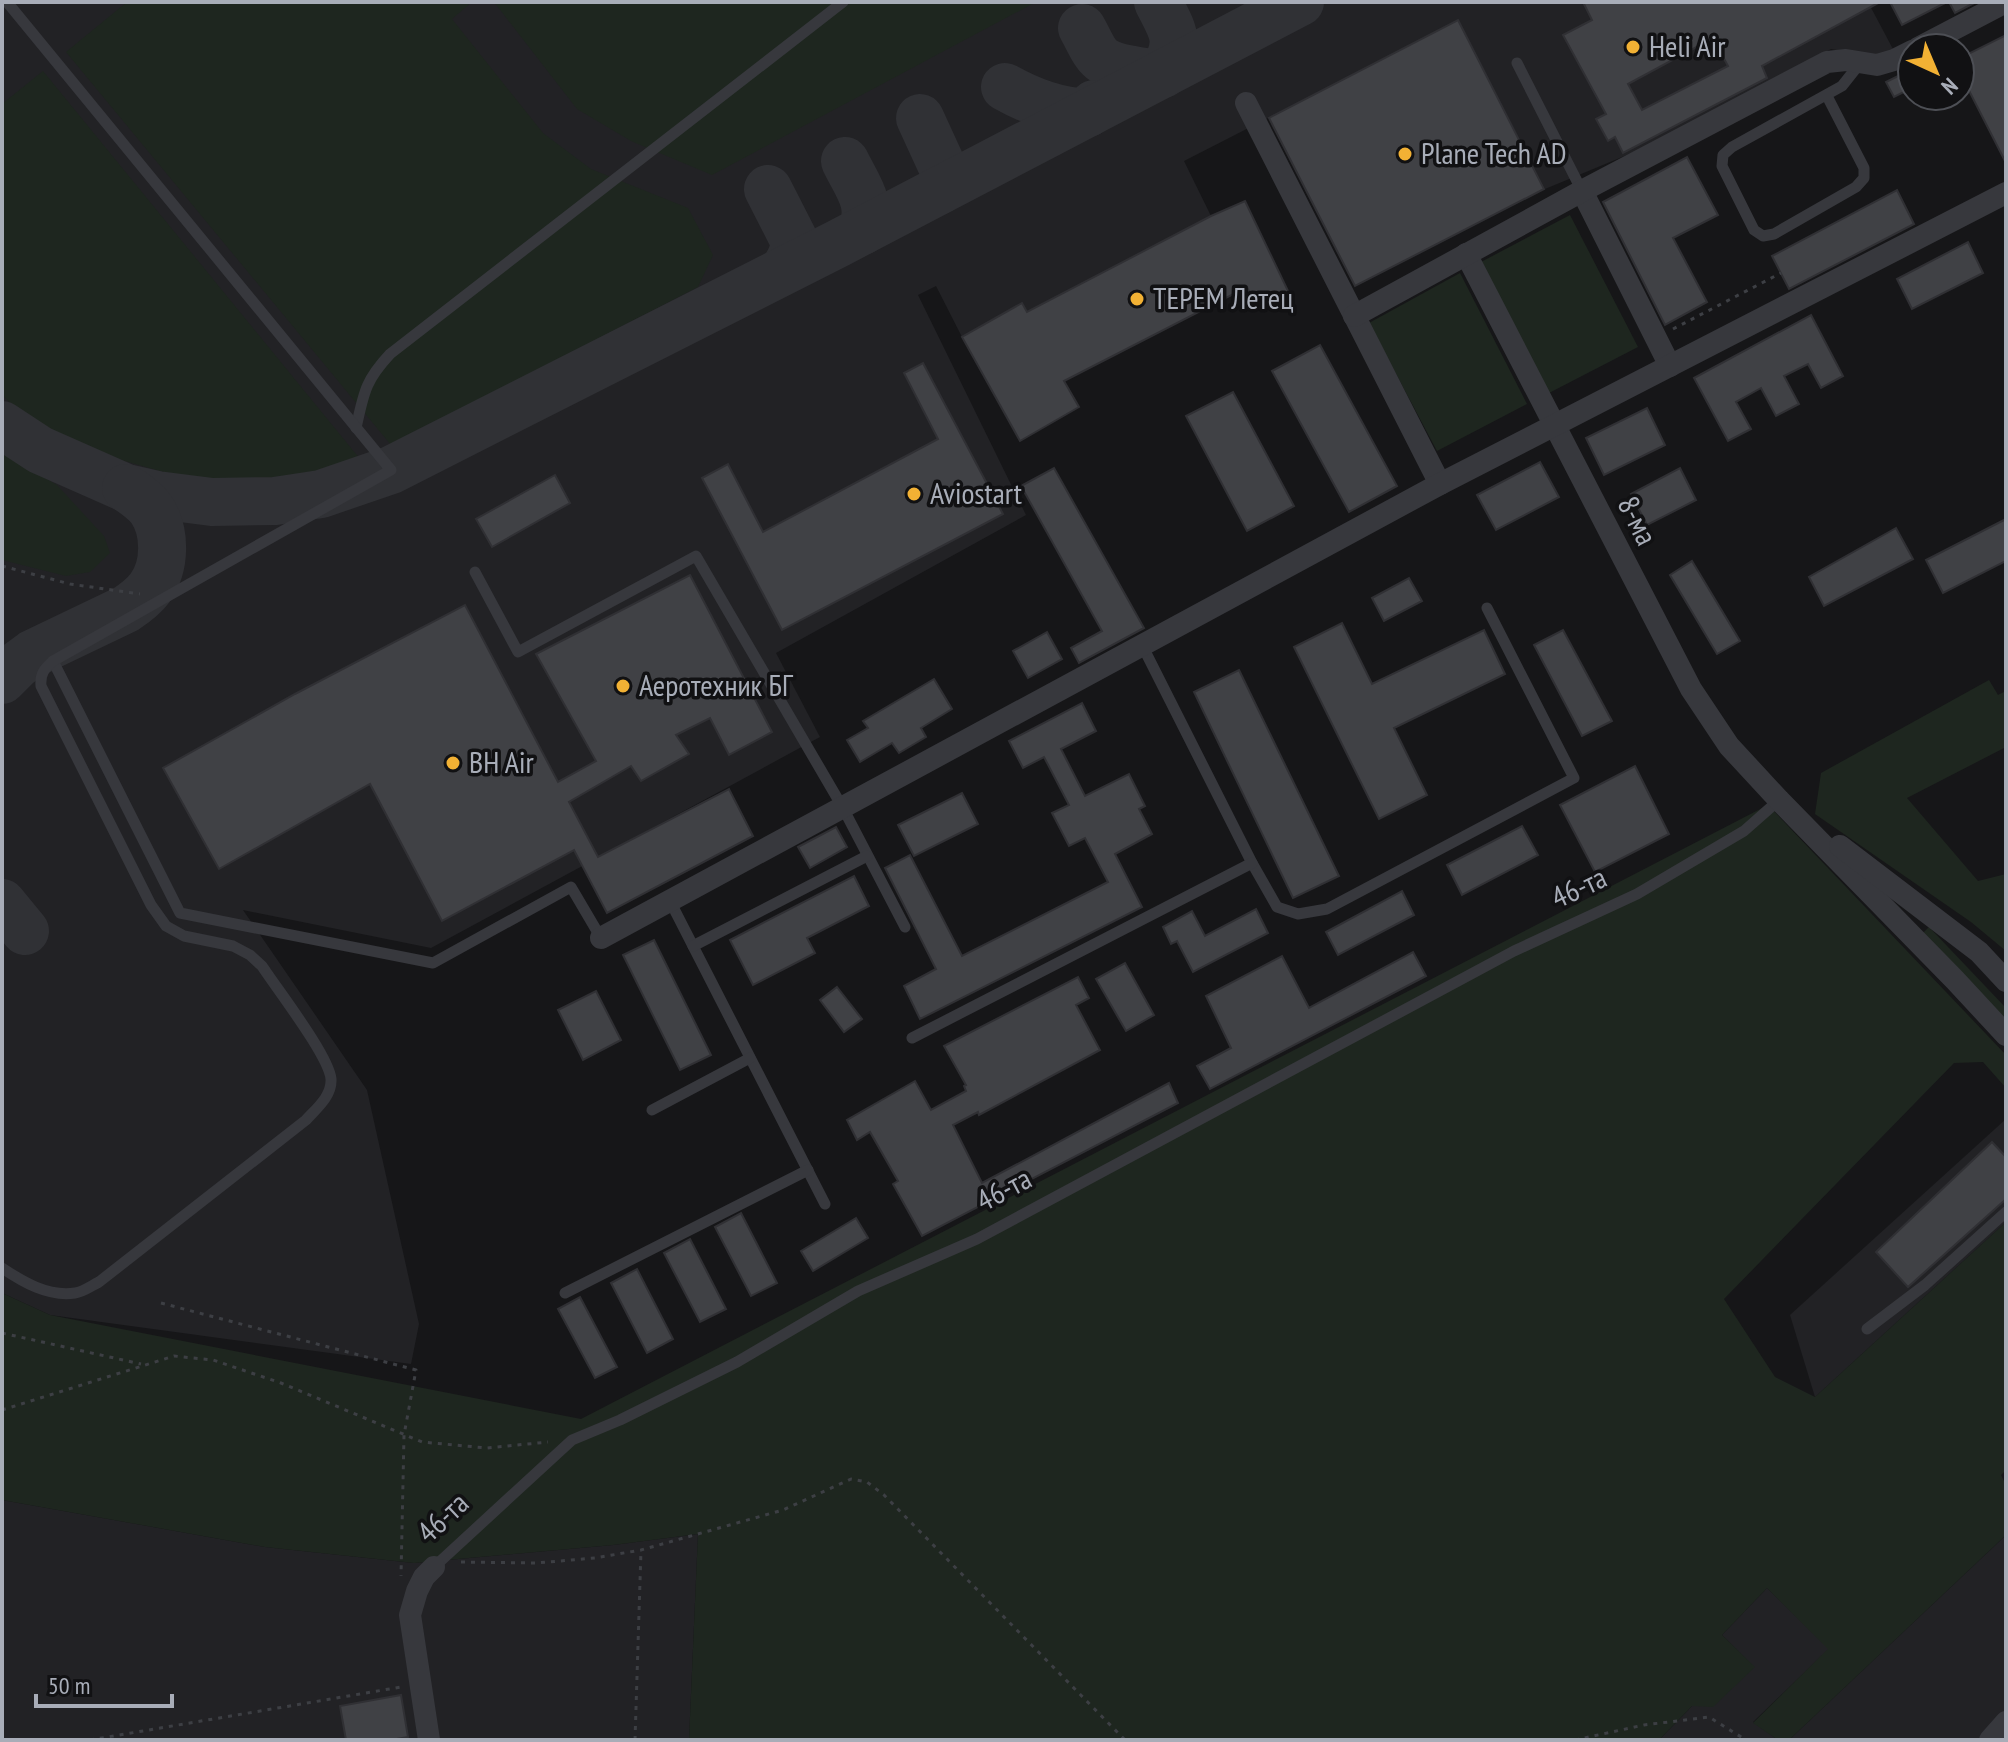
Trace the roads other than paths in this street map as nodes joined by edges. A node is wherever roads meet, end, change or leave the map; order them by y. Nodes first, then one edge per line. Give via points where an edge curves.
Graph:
1 (7, 2) edge
2 (843, 2) edge
3 (2006, 2) edge
4 (1949, 32) edge
5 (1896, 59) edge
6 (1861, 62) junction
7 (1517, 63) dead end
8 (1827, 96) junction
9 (1246, 103) dead end
10 (1582, 191) junction
11 (2006, 193) edge
12 (1466, 254) junction
13 (1354, 316) junction
14 (1670, 366) junction
15 (1554, 425) junction
16 (356, 428) junction
17 (1440, 484) junction
18 (475, 572) dead end
19 (1487, 608) dead end
20 (1142, 645) junction
21 (53, 661) junction
22 (1779, 800) junction
23 (843, 808) junction
24 (867, 856) junction
25 (1252, 863) junction
26 (670, 901) junction
27 (905, 927) dead end
28 (601, 938) joint
29 (693, 946) junction
30 (2006, 981) edge
31 (2006, 1035) edge
32 (912, 1038) dead end
33 (750, 1058) junction
34 (652, 1110) dead end
35 (808, 1170) junction
36 (825, 1204) dead end
37 (2006, 1212) edge
38 (2, 1268) edge
39 (565, 1293) dead end
40 (1867, 1329) dead end
41 (434, 1567) joint
42 (2006, 1722) edge
43 (429, 1740) edge
44 (1990, 1740) edge

1 - 16 lane
2 - 16 lane via 390,354 365,388
3 - 4 street
5 - 6 street via 1877,65
6 - 8 lane
6 - 10 street via 1827,62
7 - 10 lane
8 - 8 lane via 1723,155 1722,166 1754,230 1763,236 1864,178 1864,168
9 - 13 street
10 - 12 street
10 - 14 street
11 - 14 street
12 - 13 street
12 - 15 street, 8-ма
13 - 17 street
14 - 15 street
15 - 17 street
15 - 22 street, 8-ма via 1691,689 1729,746
16 - 21 lane via 391,470
17 - 20 street
18 - 23 lane via 518,652 696,556
19 - 25 lane via 1574,778 1327,909 1298,914 1277,907
20 - 23 street
20 - 25 lane
21 - 28 lane via 180,913 433,963 571,887
21 - 38 lane via 41,686 151,905 166,926 184,936 233,946 262,966 326,1061 331,1080 326,1099 306,1120 99,1282 76,1293 51,1292
22 - 30 street, 8-ма via 1979,952
22 - 31 street, 8-ма
22 - 41 lane, 46-та via 1744,831 1637,894 1514,951 977,1239 858,1291 737,1362 572,1440
23 - 24 lane
23 - 26 street
24 - 27 lane
24 - 29 lane
25 - 32 lane
26 - 28 street
26 - 29 lane
29 - 33 lane
33 - 34 lane
33 - 35 lane
35 - 36 lane
35 - 39 lane
37 - 40 lane
41 - 43 street, 46-та via 424,1577 410,1615
42 - 44 street

